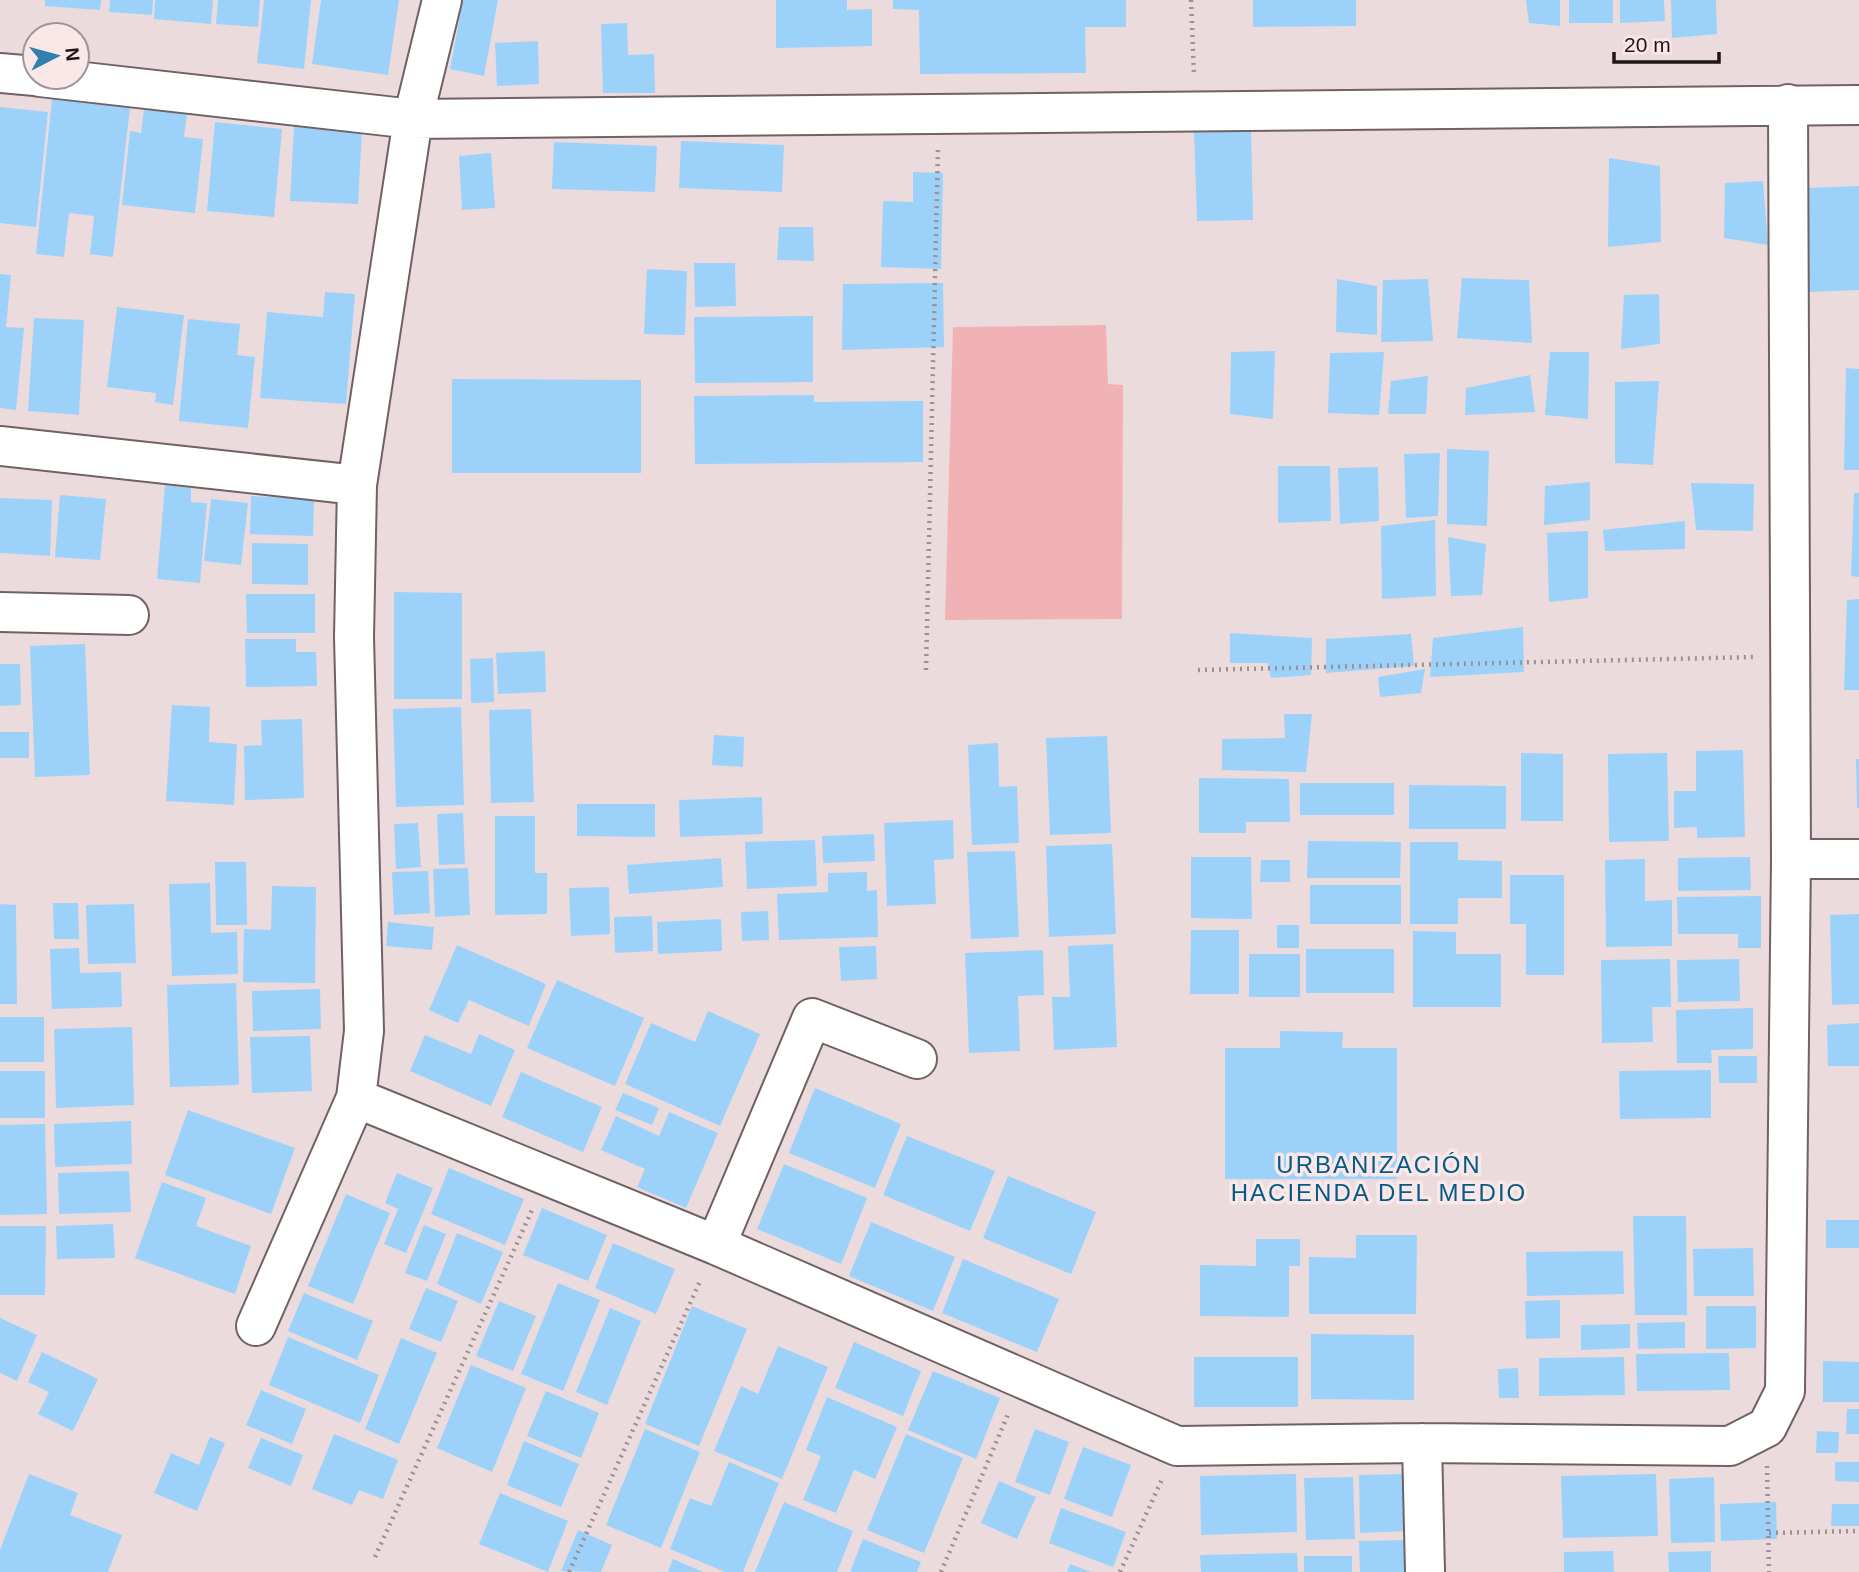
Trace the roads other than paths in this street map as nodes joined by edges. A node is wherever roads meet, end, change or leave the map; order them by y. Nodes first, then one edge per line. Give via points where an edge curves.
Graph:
1 (442, 0) edge
2 (0, 73) edge
3 (21, 75) edge
4 (91, 83) edge
5 (1788, 104) junction
6 (1859, 105) edge
7 (413, 118) junction
8 (0, 446) edge
9 (357, 485) junction
10 (0, 612) edge
11 (129, 615) dead end
12 (1791, 859) junction
13 (1859, 859) edge
14 (917, 1059) dead end
15 (356, 1098) junction
16 (716, 1245) junction
17 (256, 1326) dead end
18 (1422, 1443) junction
19 (1425, 1572) edge

1 - 7 street
2 - 3 street
4 - 7 street
5 - 6 street
5 - 7 street
5 - 12 street
7 - 9 street
8 - 9 street
9 - 15 street via 354,637 364,1031
10 - 11 street
12 - 13 street
12 - 18 street via 1785,1391 1767,1427 1730,1446
14 - 16 street via 812,1018
15 - 16 street
15 - 17 street
16 - 18 street via 1177,1446
18 - 19 street

